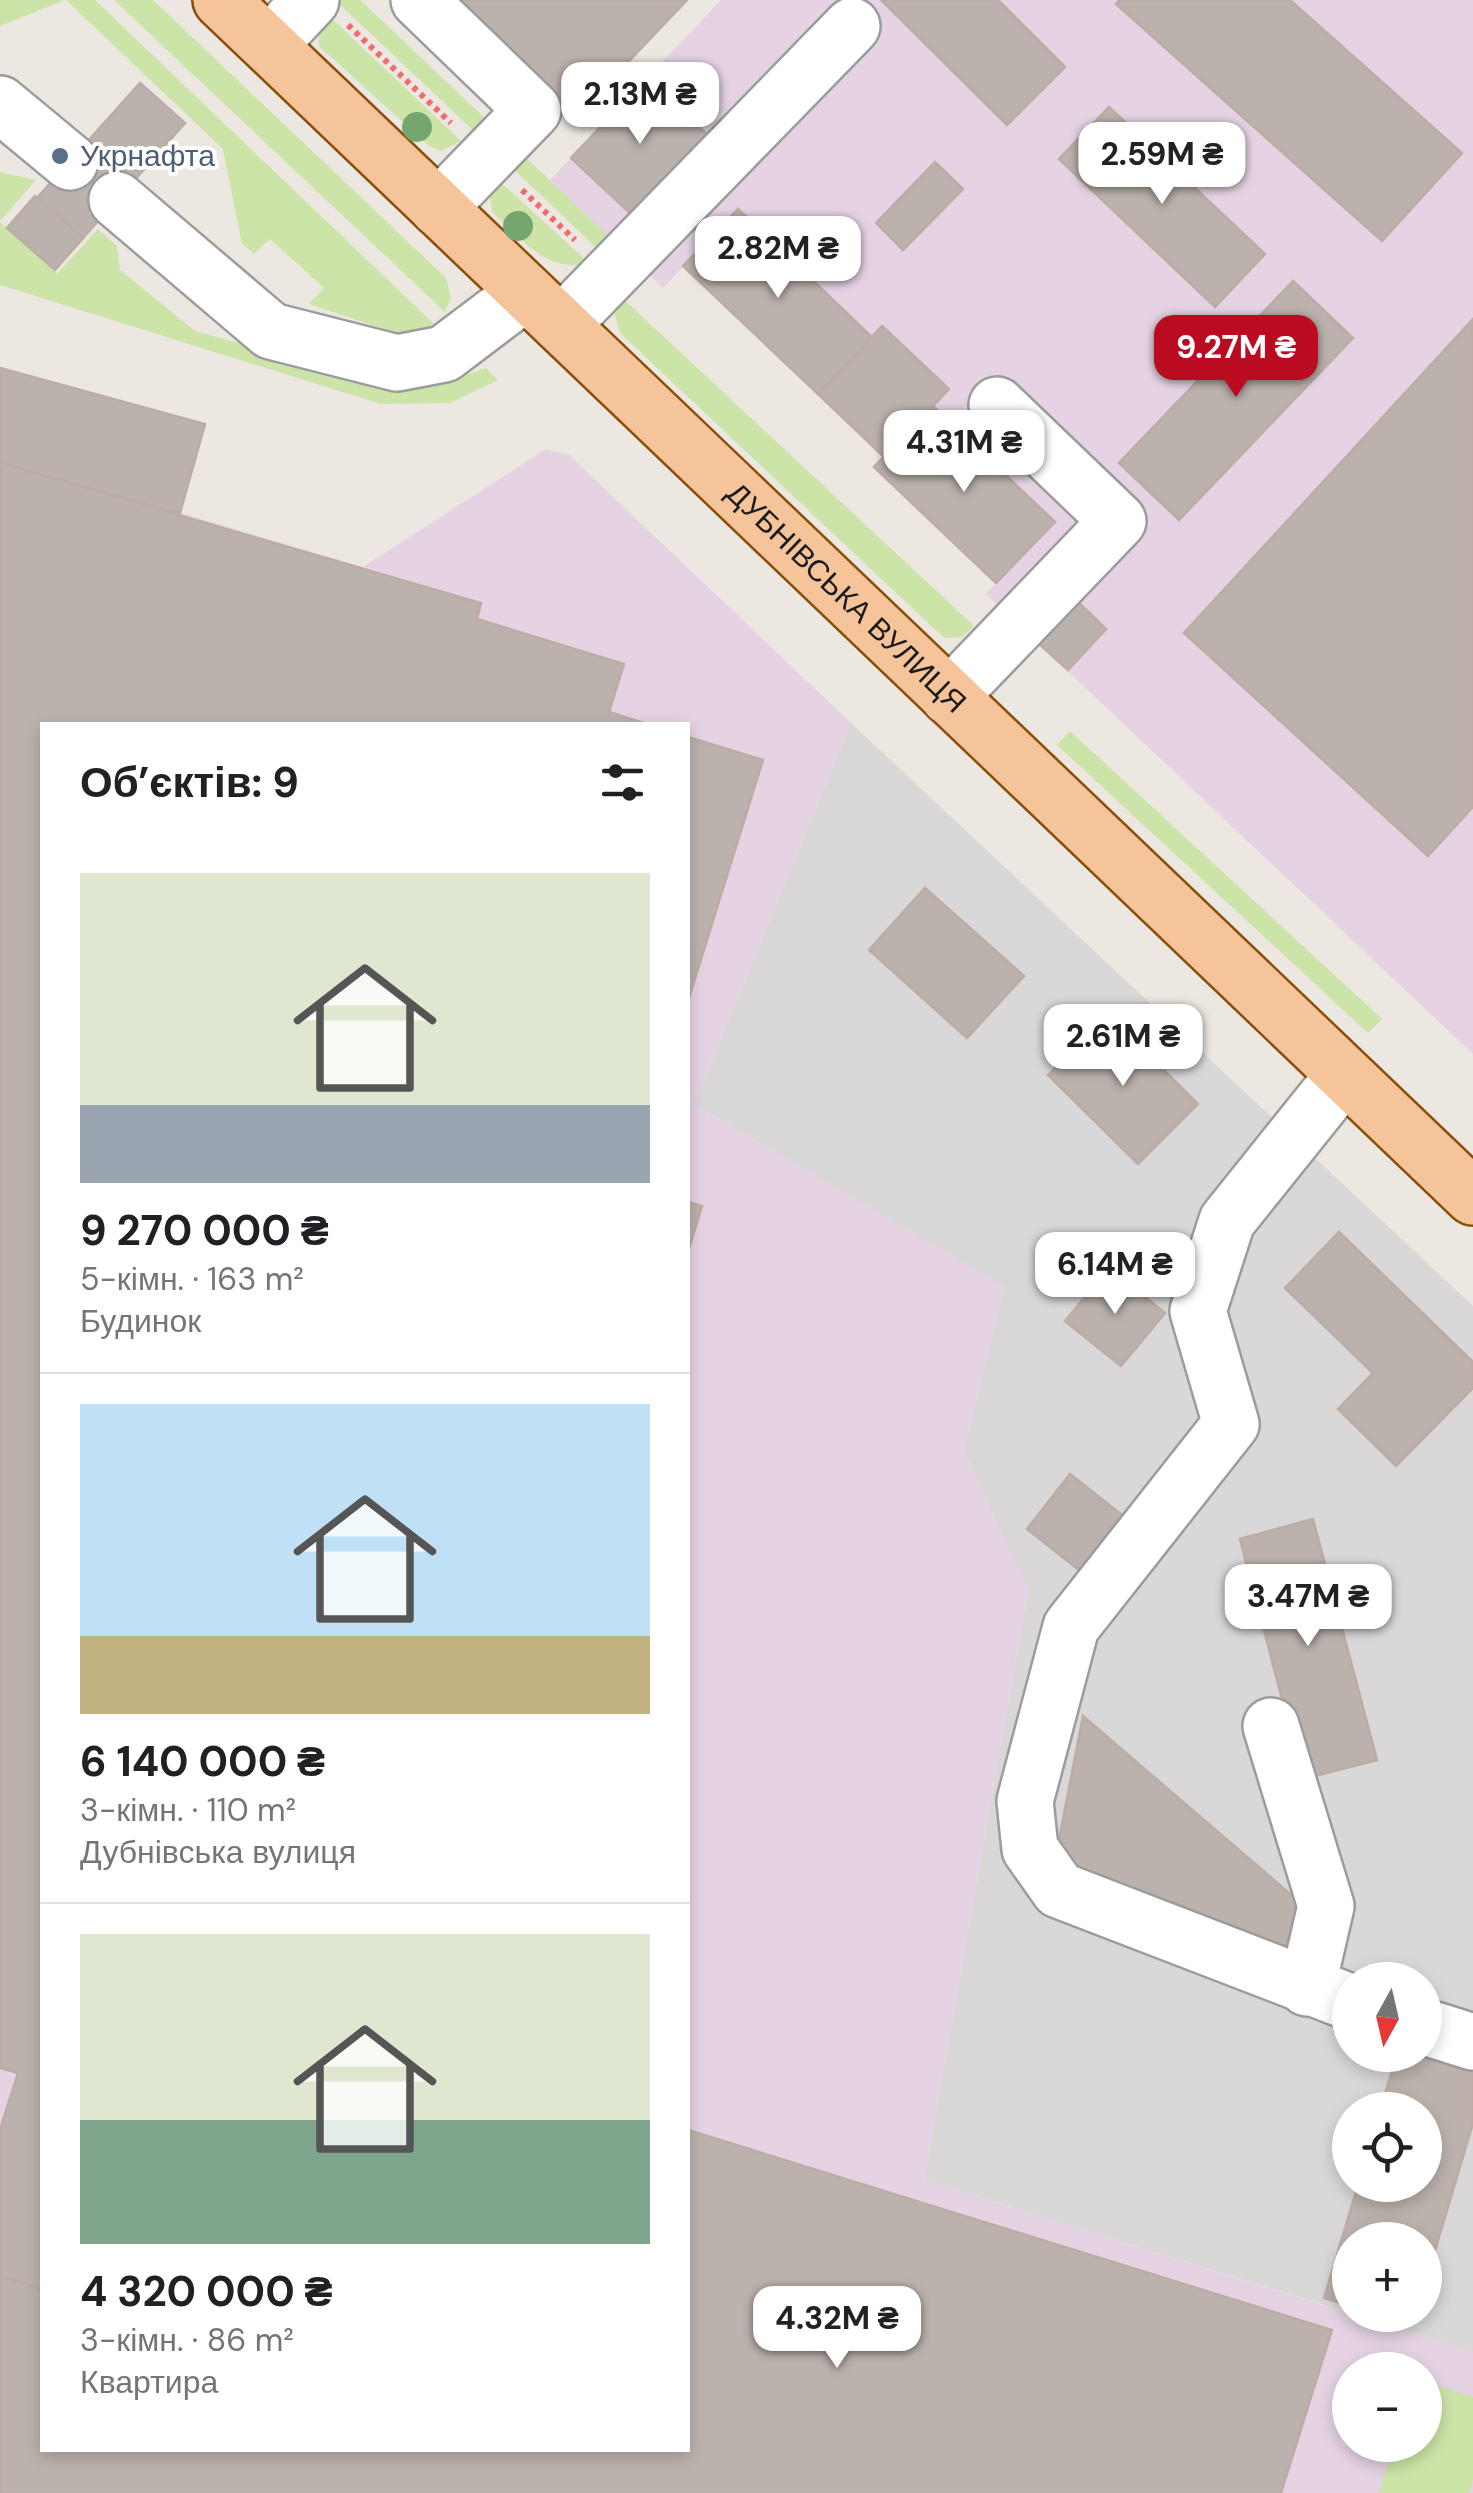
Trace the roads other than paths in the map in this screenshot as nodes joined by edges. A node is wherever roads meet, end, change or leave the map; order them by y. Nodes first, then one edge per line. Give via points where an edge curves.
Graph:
1 (311, 0) edge
2 (419, 0) edge
3 (242, 14) edge
4 (852, 26) dead end
5 (0, 104) edge
6 (70, 162) dead end
7 (117, 200) dead end
8 (438, 208) junction
9 (544, 308) junction
10 (997, 405) dead end
11 (949, 697) junction
12 (1344, 1075) junction
13 (1473, 1197) edge
14 (1271, 1726) dead end
15 (1328, 1995) edge
16 (1442, 2032) edge
17 (1473, 2042) edge

1 - 3 lane
2 - 8 lane via 533,110
3 - 8 main road, ДУБНІВСЬКА ВУЛИЦЯ
4 - 9 lane
5 - 6 lane
7 - 9 lane via 271,331 397,362 444,354
8 - 9 main road, ДУБНІВСЬКА ВУЛИЦЯ
9 - 11 main road, ДУБНІВСЬКА ВУЛИЦЯ
10 - 11 lane via 1118,521
11 - 12 main road, ДУБНІВСЬКА ВУЛИЦЯ
12 - 13 main road, ДУБНІВСЬКА ВУЛИЦЯ
12 - 15 lane via 1227,1222 1198,1311 1231,1424 1071,1627 1026,1801 1030,1849 1059,1890
14 - 15 lane via 1326,1906
16 - 17 lane

